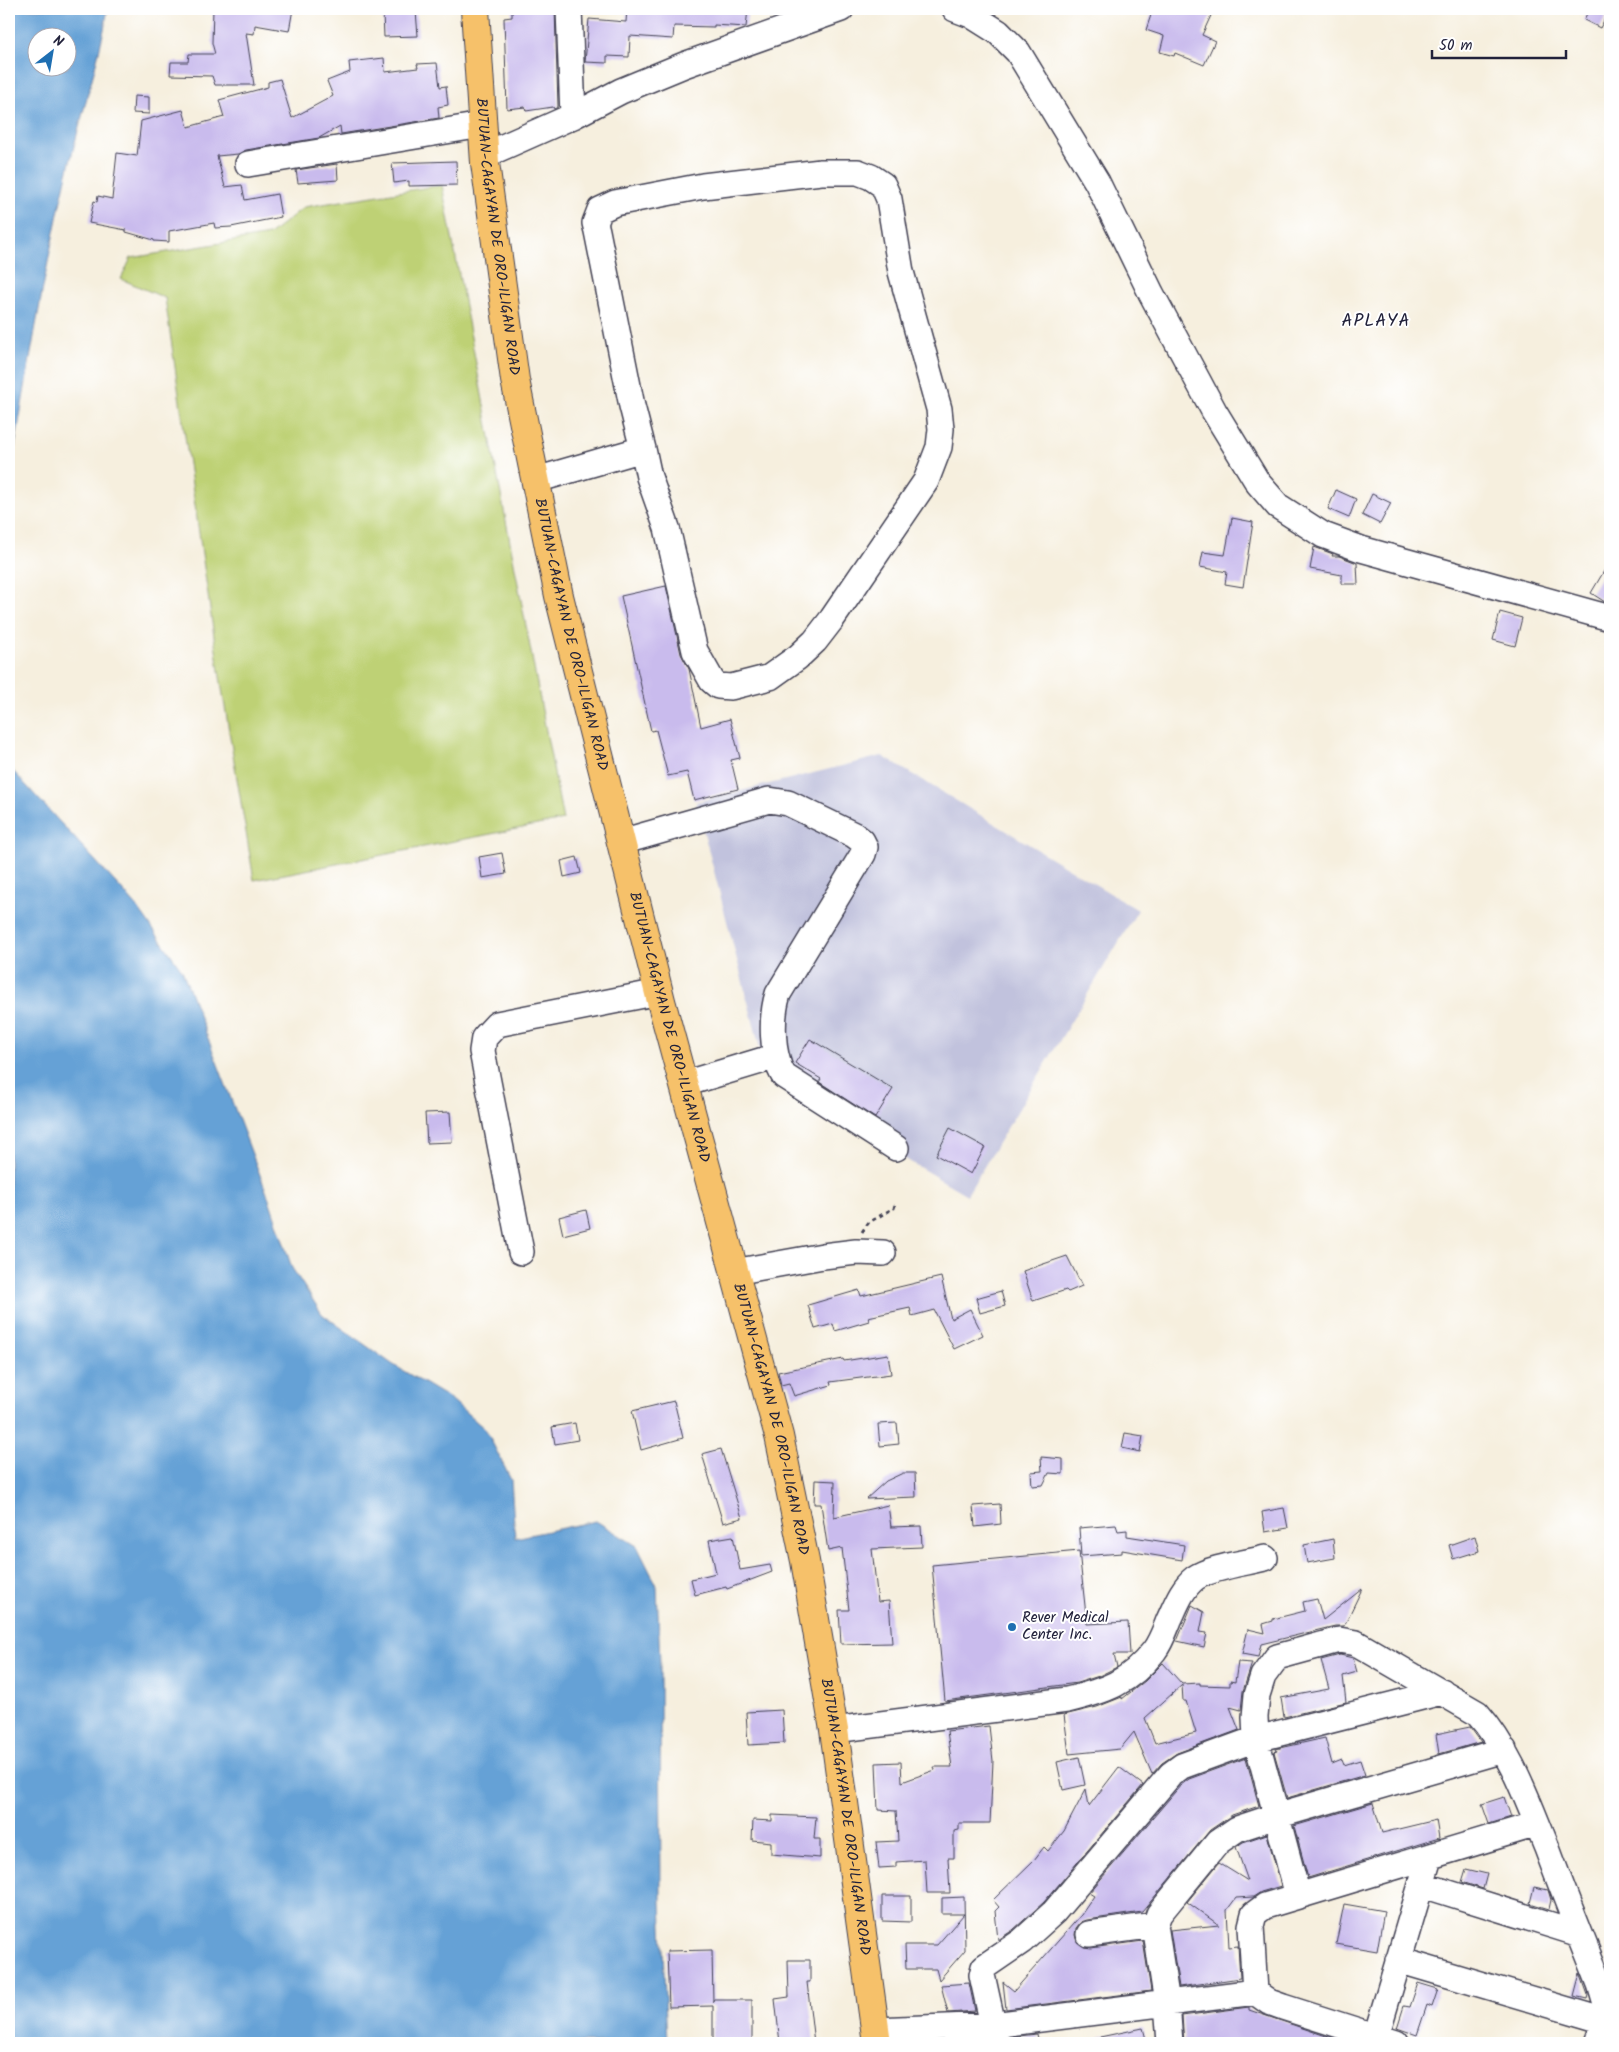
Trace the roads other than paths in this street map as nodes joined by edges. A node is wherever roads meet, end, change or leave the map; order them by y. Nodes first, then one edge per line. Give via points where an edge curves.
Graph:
1 (475, 9) edge
2 (569, 9) edge
3 (841, 9) edge
4 (955, 9) edge
5 (573, 116) junction
6 (482, 125) junction
7 (485, 155) junction
8 (248, 164) dead end
9 (643, 449) junction
10 (536, 480) junction
11 (1610, 618) edge
12 (621, 842) junction
13 (659, 992) junction
14 (777, 1058) junction
15 (684, 1084) junction
16 (896, 1148) dead end
17 (521, 1252) dead end
18 (883, 1254) dead end
19 (734, 1272) junction
20 (1264, 1558) dead end
21 (1442, 1692) junction
22 (834, 1730) junction
23 (1256, 1739) junction
24 (1504, 1750) junction
25 (1276, 1816) junction
26 (1537, 1824) junction
27 (1429, 1858) junction
28 (1423, 1885) junction
29 (1298, 1896) junction
30 (1155, 1925) junction
31 (1089, 1934) dead end
32 (1580, 1934) junction
33 (1398, 1960) junction
34 (1255, 1992) junction
35 (1167, 2003) junction
36 (1602, 2032) edge
37 (995, 2034) edge
38 (877, 2037) edge
39 (1382, 2041) edge
40 (1170, 2043) edge

1 - 6 highway, BUTUAN-CAGAYAN DE ORO-ILIGAN ROAD
2 - 5 street
3 - 5 street via 621,91
4 - 11 street via 971,14 998,32 1018,52 1097,182 1214,411 1258,482 1278,506 1323,535 1360,549
5 - 7 street
6 - 7 highway, BUTUAN-CAGAYAN DE ORO-ILIGAN ROAD
6 - 8 street
7 - 10 highway, BUTUAN-CAGAYAN DE ORO-ILIGAN ROAD via 516,380
9 - 9 street via 596,231 600,210 615,203 703,186 821,172 858,172 883,185 889,199 901,272 939,409 939,447 926,481 832,619 798,657 770,677 731,687 718,686 694,651 667,528
9 - 10 street
10 - 12 highway, BUTUAN-CAGAYAN DE ORO-ILIGAN ROAD via 559,596
12 - 13 highway, BUTUAN-CAGAYAN DE ORO-ILIGAN ROAD
12 - 14 street via 777,800 854,835 864,844 863,854 778,994 773,1008
13 - 15 highway, BUTUAN-CAGAYAN DE ORO-ILIGAN ROAD
13 - 17 street via 498,1024 484,1038 482,1051
14 - 15 street
14 - 16 street via 784,1076
15 - 19 highway, BUTUAN-CAGAYAN DE ORO-ILIGAN ROAD
18 - 19 street via 843,1254
19 - 22 highway, BUTUAN-CAGAYAN DE ORO-ILIGAN ROAD via 778,1436 805,1560
20 - 22 street via 1197,1577 1179,1599 1155,1650 1117,1685 1100,1692 1067,1700
21 - 23 street
21 - 23 street via 1356,1643 1340,1640 1277,1657 1263,1676 1257,1696 1254,1716
21 - 24 street via 1478,1713
22 - 38 highway, BUTUAN-CAGAYAN DE ORO-ILIGAN ROAD
23 - 25 street
23 - 37 street via 1182,1766 1171,1774 1054,1912 1022,1941 984,1967 982,1975
24 - 25 street
24 - 26 street
25 - 29 street
25 - 30 street via 1236,1829 1218,1842 1159,1914
26 - 27 street
26 - 32 street
27 - 28 street
27 - 29 street
28 - 32 street
28 - 33 street
29 - 34 street via 1265,1906 1254,1914 1251,1926
30 - 31 street
30 - 35 street
32 - 36 street via 1607,2008
33 - 36 street
33 - 39 street
34 - 35 street
34 - 39 street via 1283,2008
35 - 37 street
35 - 40 street
37 - 38 street

